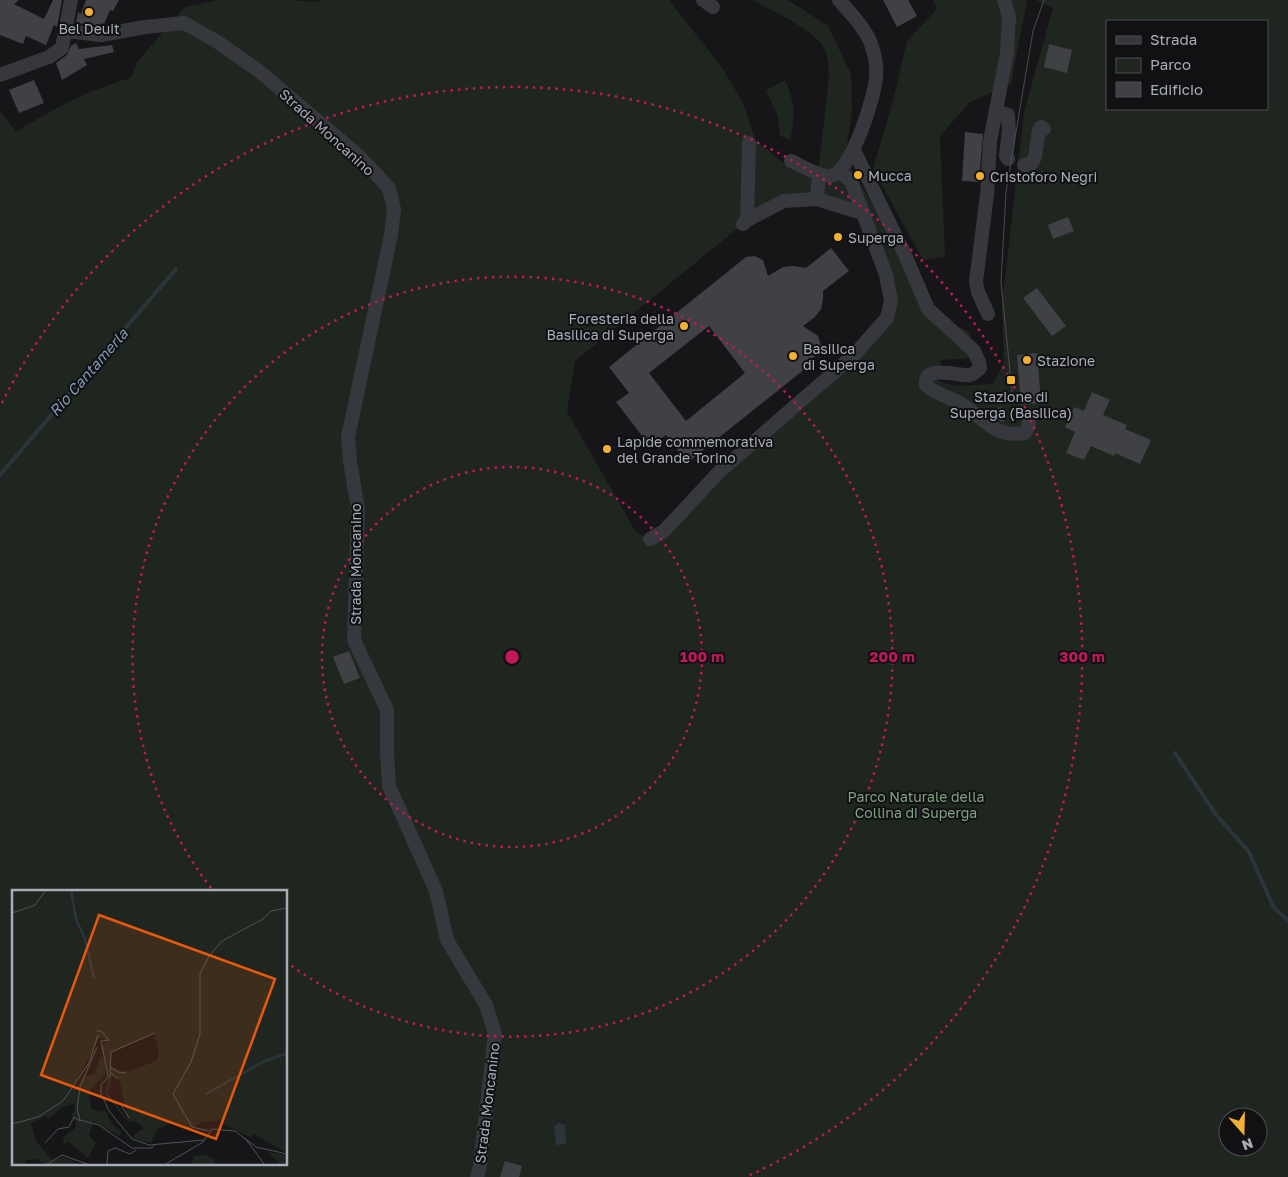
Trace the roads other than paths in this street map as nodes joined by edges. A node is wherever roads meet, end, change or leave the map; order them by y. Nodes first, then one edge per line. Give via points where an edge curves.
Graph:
1 (71, 0) edge
2 (839, 0) edge
3 (1004, 0) edge
4 (66, 32) junction
5 (0, 75) edge
6 (995, 116) junction
7 (1044, 129) dead end
8 (749, 143) dead end
9 (854, 150) junction
10 (1008, 159) dead end
11 (790, 161) dead end
12 (1024, 165) dead end
13 (819, 174) junction
14 (844, 175) junction
15 (817, 199) junction
16 (862, 213) junction
17 (988, 314) dead end
18 (1029, 421) dead end
19 (650, 539) dead end
20 (477, 1177) edge

1 - 4 street
2 - 9 street via 858,22 872,46 876,76
3 - 6 street via 1009,17 1007,53
4 - 5 street via 62,48 50,57
4 - 20 street, Strada Moncanino via 101,35 184,23 258,71 359,156 388,188 394,209 391,235 348,437 358,509 354,640 387,710 389,786 436,891 447,940 486,1005 495,1034
6 - 10 street via 1008,115
6 - 17 street via 976,281
7 - 12 street via 1041,127 1039,130 1035,157 1031,164
8 - 15 street via 745,222 784,201
9 - 14 street
9 - 18 street via 928,309 974,351 979,362 980,368 975,373 935,372 926,378 926,385 969,409 990,427 1014,434 1025,433
11 - 13 street
13 - 14 street
13 - 15 street
14 - 16 street
15 - 16 street
16 - 19 street via 886,276 891,301 887,318 855,354 719,472 664,531

